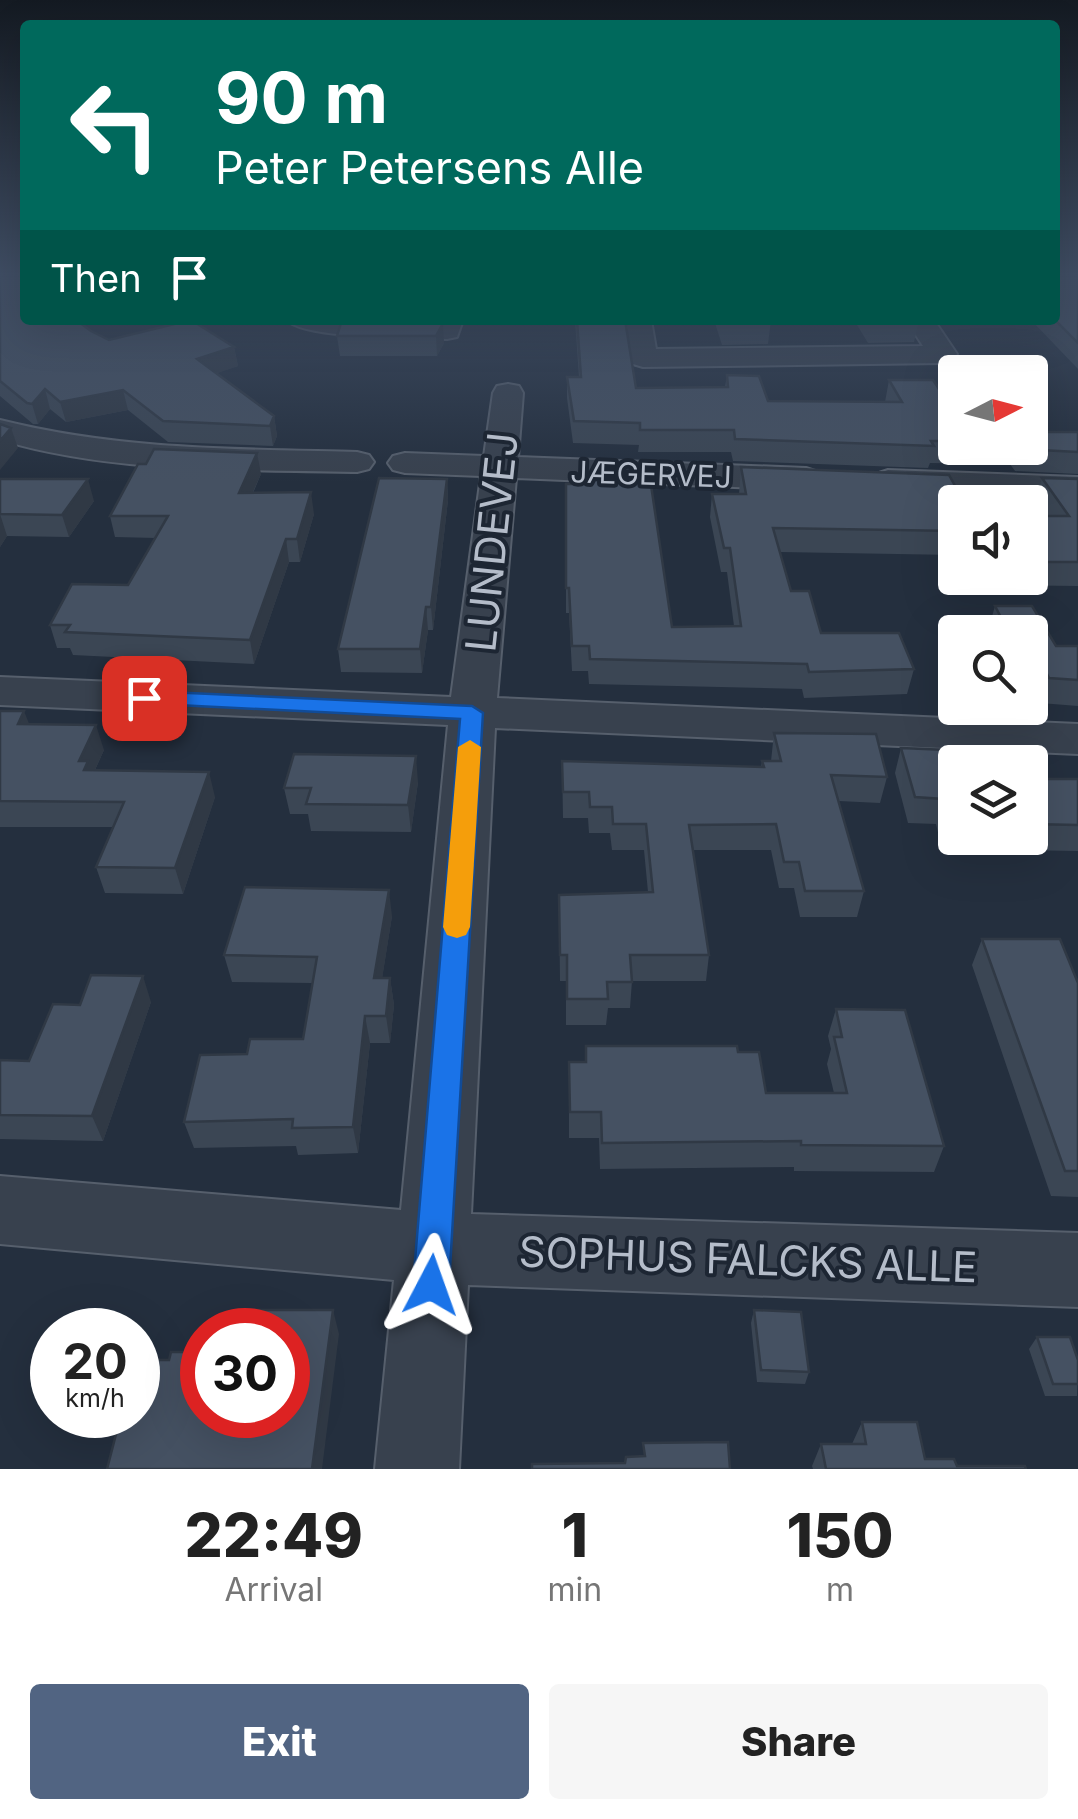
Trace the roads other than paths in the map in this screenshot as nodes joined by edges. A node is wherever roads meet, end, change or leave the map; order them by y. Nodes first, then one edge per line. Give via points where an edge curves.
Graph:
1 (641, 345) edge
2 (790, 345) edge
3 (936, 345) edge
4 (794, 356) junction
5 (508, 393) dead end
6 (0, 430) edge
7 (357, 462) dead end
8 (405, 464) dead end
9 (496, 468) junction
10 (1078, 488) edge
11 (0, 691) edge
12 (472, 713) junction
13 (1078, 739) edge
14 (0, 1210) edge
15 (434, 1248) junction
16 (1078, 1270) edge
17 (418, 1469) edge

1 - 4 street via 643,358
2 - 4 street
3 - 4 street via 942,354
5 - 9 street, LUNDEVEJ
6 - 7 street via 128,454
8 - 9 street, JÆGERVEJ
9 - 10 street, JÆGERVEJ
9 - 12 street, LUNDEVEJ
11 - 12 street
12 - 13 street
12 - 15 street, LUNDEVEJ
14 - 15 street, SOPHUS FALCKS ALLE
15 - 16 street, SOPHUS FALCKS ALLE
15 - 17 street, LUNDEVEJ

